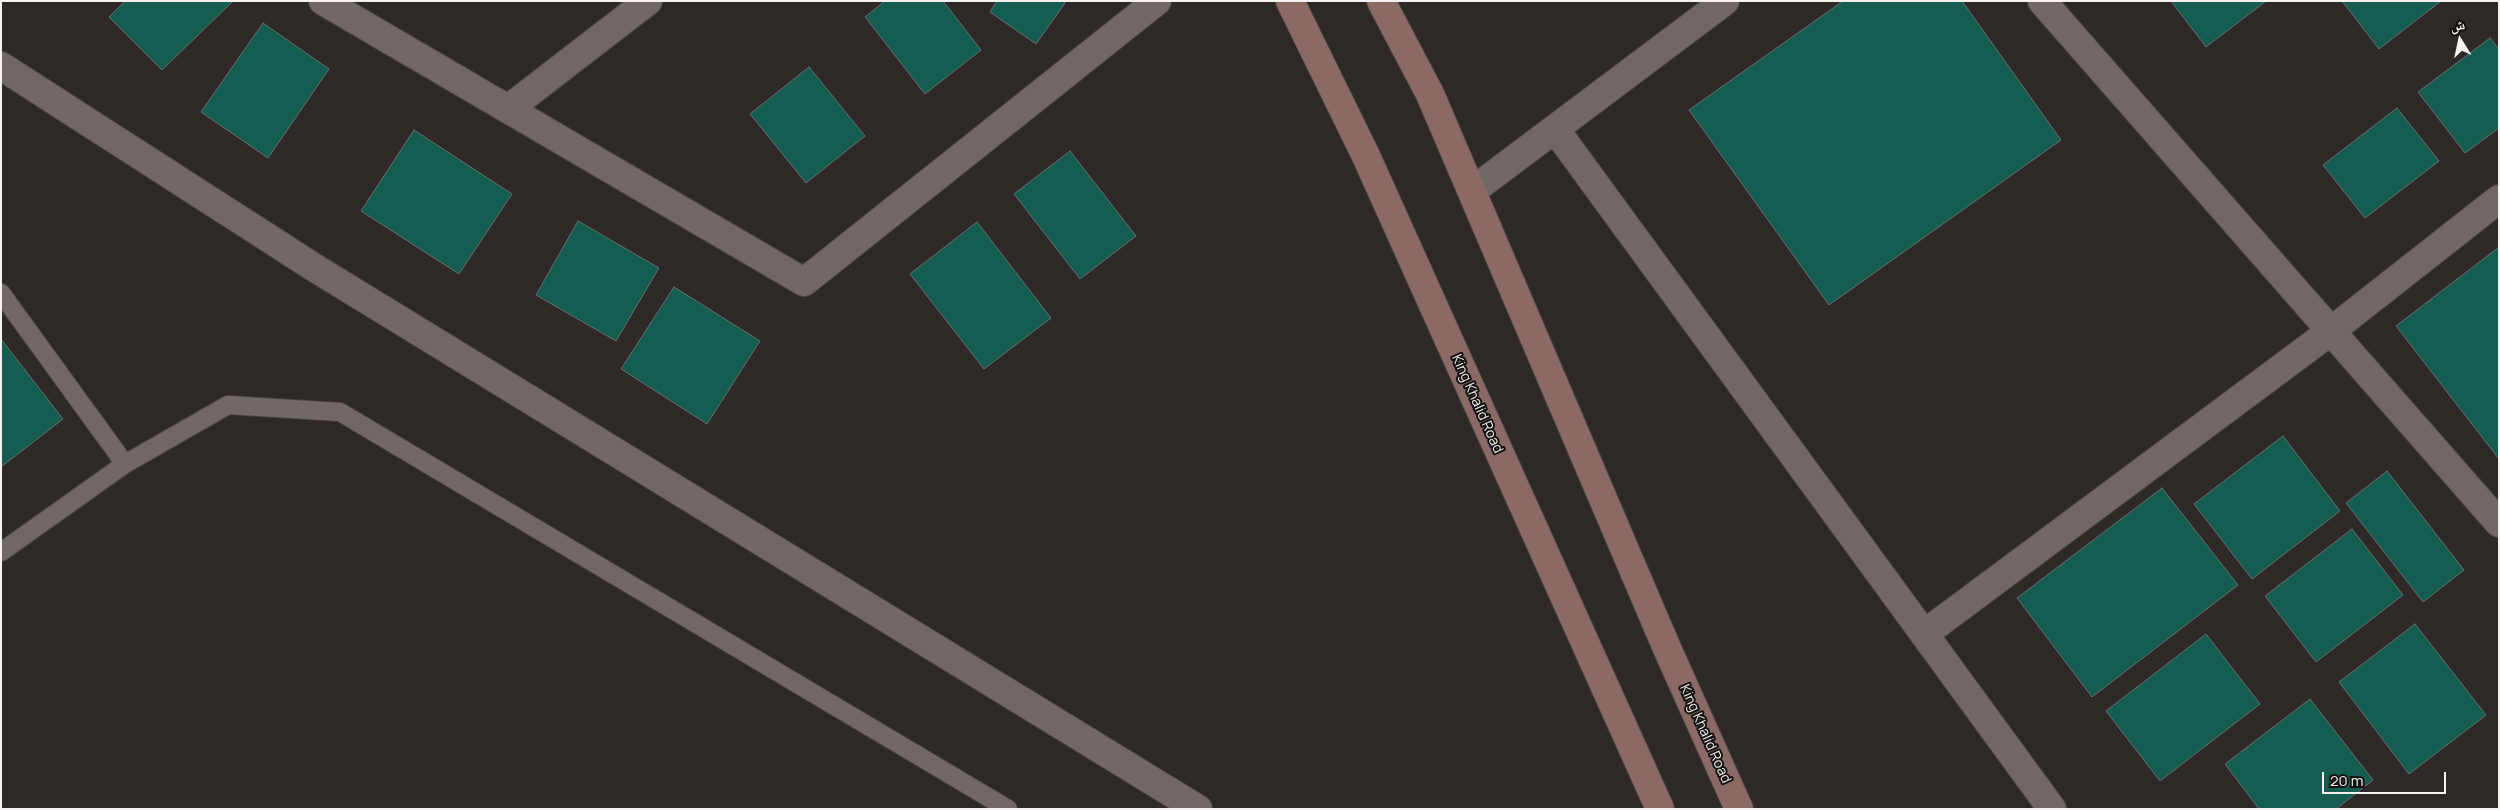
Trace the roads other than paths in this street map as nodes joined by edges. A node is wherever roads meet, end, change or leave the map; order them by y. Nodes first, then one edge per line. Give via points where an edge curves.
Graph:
1 (324, 1) edge
2 (648, 1) edge
3 (1157, 1) edge
4 (1290, 1) edge
5 (1381, 1) edge
6 (1725, 1) edge
7 (2042, 1) edge
8 (1, 66) edge
9 (508, 109) junction
10 (1555, 128) junction
11 (1472, 191) junction
12 (2499, 198) edge
13 (1, 293) edge
14 (2331, 331) junction
15 (125, 464) junction
16 (2499, 523) edge
17 (1, 552) edge
18 (1924, 634) junction
19 (1008, 809) edge
20 (1198, 809) edge
21 (1660, 809) edge
22 (1738, 809) edge
23 (2052, 809) edge

1 - 9 street
2 - 9 street
3 - 9 street via 804,282
4 - 21 main road, King Khalid Road via 1366,156
5 - 11 main road, King Khalid Road via 1430,94
6 - 10 street
7 - 14 street
8 - 20 street via 315,268
10 - 11 street
10 - 18 street
11 - 22 main road, King Khalid Road
12 - 14 street
13 - 15 lane
14 - 16 street
14 - 18 street
15 - 17 lane
15 - 19 lane via 228,405 340,412
18 - 23 street

